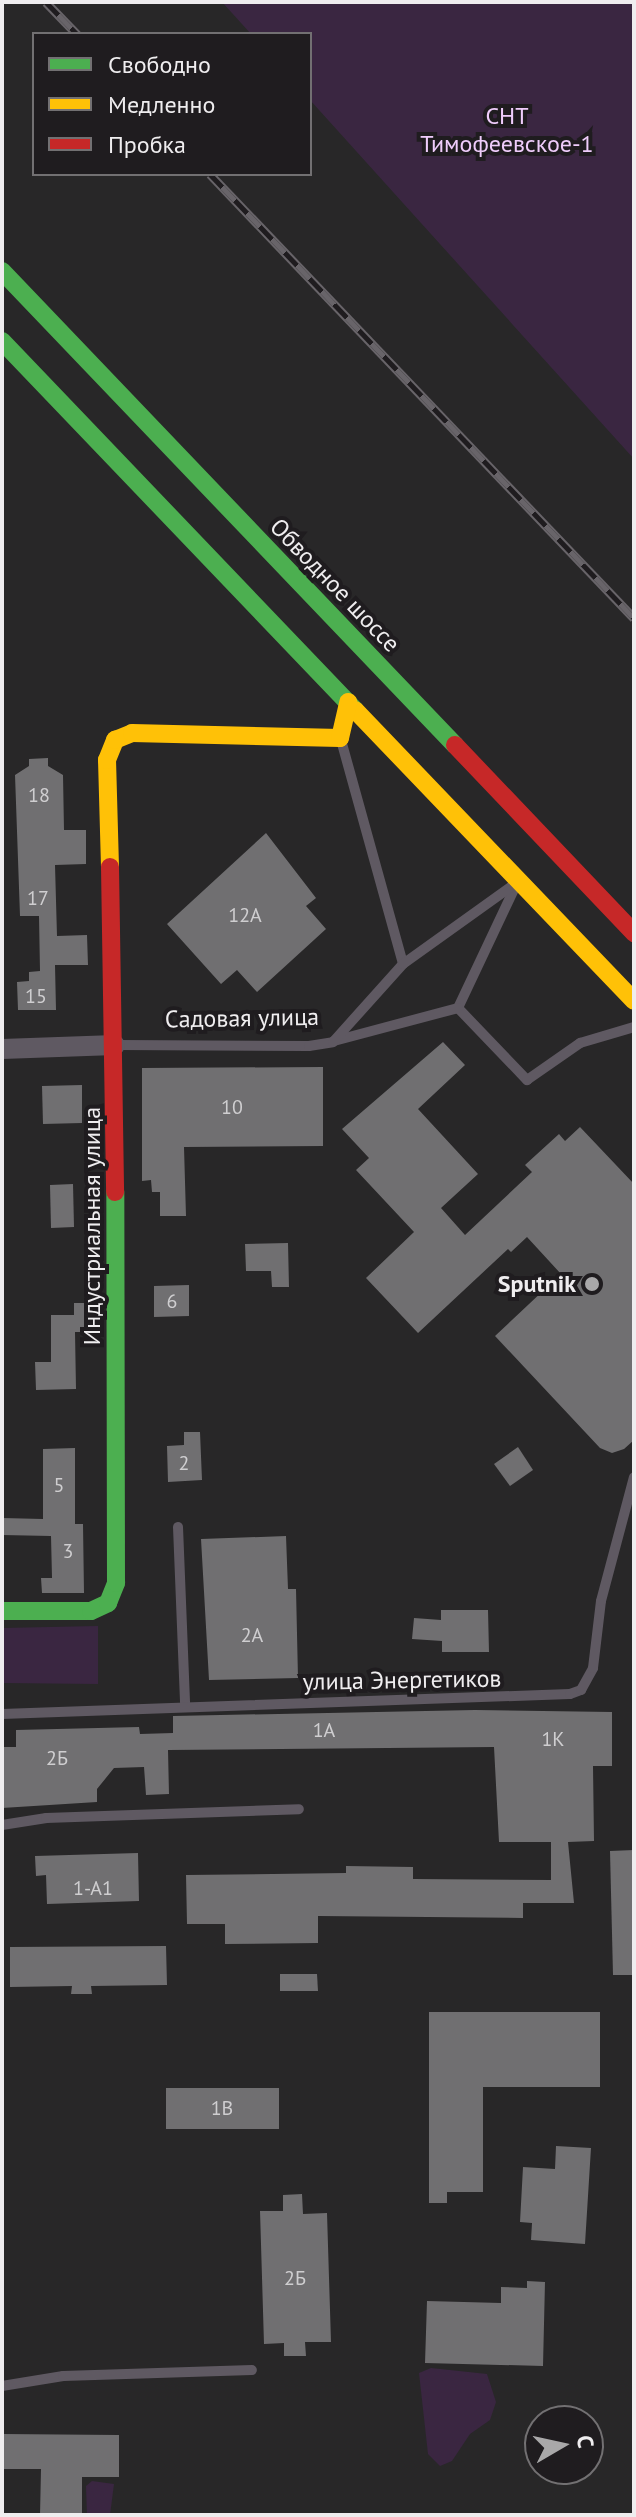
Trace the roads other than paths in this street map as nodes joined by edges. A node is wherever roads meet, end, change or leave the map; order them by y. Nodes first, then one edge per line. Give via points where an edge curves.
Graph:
1 (2, 271) edge
2 (2, 341) edge
3 (348, 702) junction
4 (340, 738) junction
5 (518, 881) junction
6 (634, 933) edge
7 (403, 964) junction
8 (634, 1001) edge
9 (458, 1008) junction
10 (634, 1027) edge
11 (333, 1042) junction
12 (115, 1045) junction
13 (2, 1049) edge
14 (634, 1477) edge
15 (178, 1527) dead end
16 (2, 1611) edge
17 (185, 1704) junction
18 (2, 1714) edge
19 (299, 1809) dead end
20 (2, 1825) edge
21 (252, 2370) dead end
22 (2, 2386) edge

1 - 6 main road, Обводное шоссе
2 - 3 main road
3 - 4 main road
3 - 5 main road
4 - 7 lane
4 - 12 main road, Индустриальная улица via 132,733 115,740 107,760
5 - 7 lane, Садовая улица
5 - 8 main road
5 - 9 lane
7 - 11 lane, Садовая улица
9 - 10 lane via 527,1080 580,1043
9 - 11 lane
11 - 12 lane, Садовая улица
12 - 13 street, Садовая улица
12 - 16 main road, Индустриальная улица via 116,1583 108,1603 91,1611
14 - 17 lane, улица Энергетиков via 601,1601 593,1668 581,1690 551,1697
15 - 17 lane
17 - 18 lane, улица Энергетиков
19 - 20 lane via 46,1818
21 - 22 lane via 63,2376

